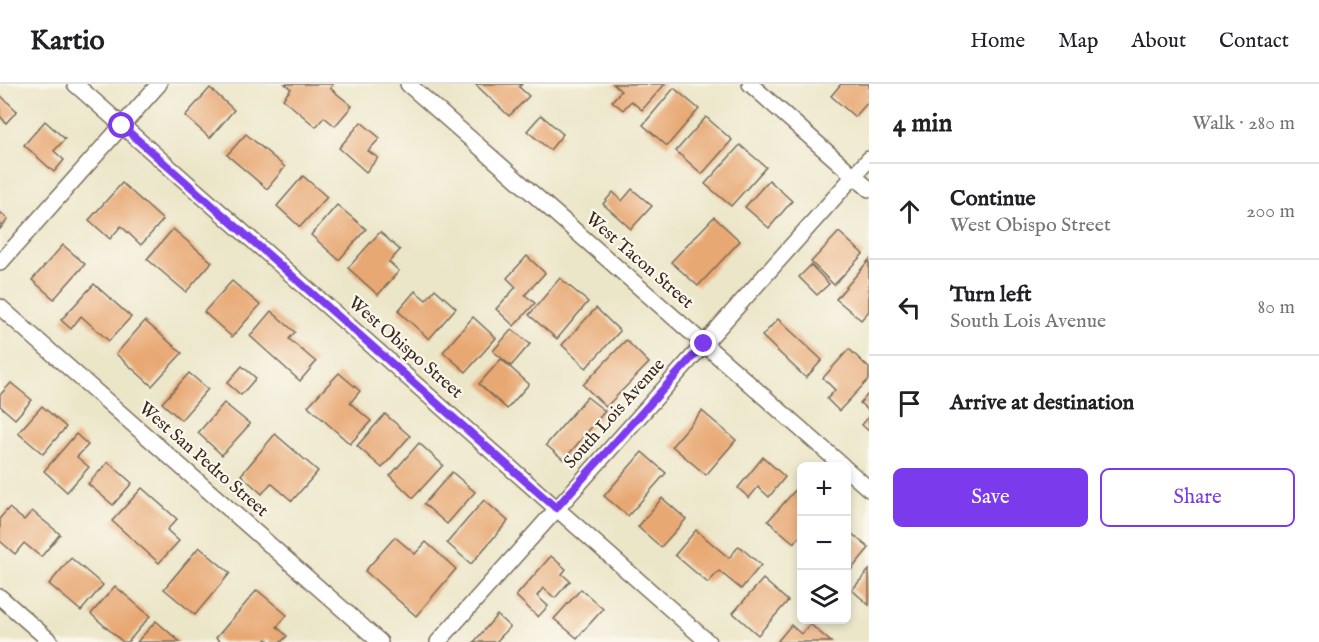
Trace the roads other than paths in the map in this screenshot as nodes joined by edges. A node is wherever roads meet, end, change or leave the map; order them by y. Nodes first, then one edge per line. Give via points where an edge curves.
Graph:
1 (75, 84) edge
2 (159, 84) edge
3 (408, 84) edge
4 (750, 84) edge
5 (122, 126) junction
6 (869, 159) edge
7 (854, 176) junction
8 (869, 189) edge
9 (0, 263) edge
10 (0, 307) edge
11 (704, 344) junction
12 (838, 462) edge
13 (851, 473) edge
14 (869, 489) edge
15 (556, 508) junction
16 (0, 597) edge
17 (51, 642) edge
18 (380, 642) edge
19 (438, 642) edge
20 (708, 642) edge

1 - 5 street, West Obispo Street
2 - 5 street
3 - 11 street, West Tacon Street
4 - 7 street
5 - 9 street
5 - 15 street, West Obispo Street
6 - 7 street, South Lois Avenue
7 - 8 street
7 - 11 street, South Lois Avenue
10 - 18 street, West San Pedro Street
11 - 12 street, West Tacon Street
11 - 15 street, South Lois Avenue
13 - 14 street, West Tacon Street
15 - 19 street, South Lois Avenue
15 - 20 street, West Obispo Street
16 - 17 street

